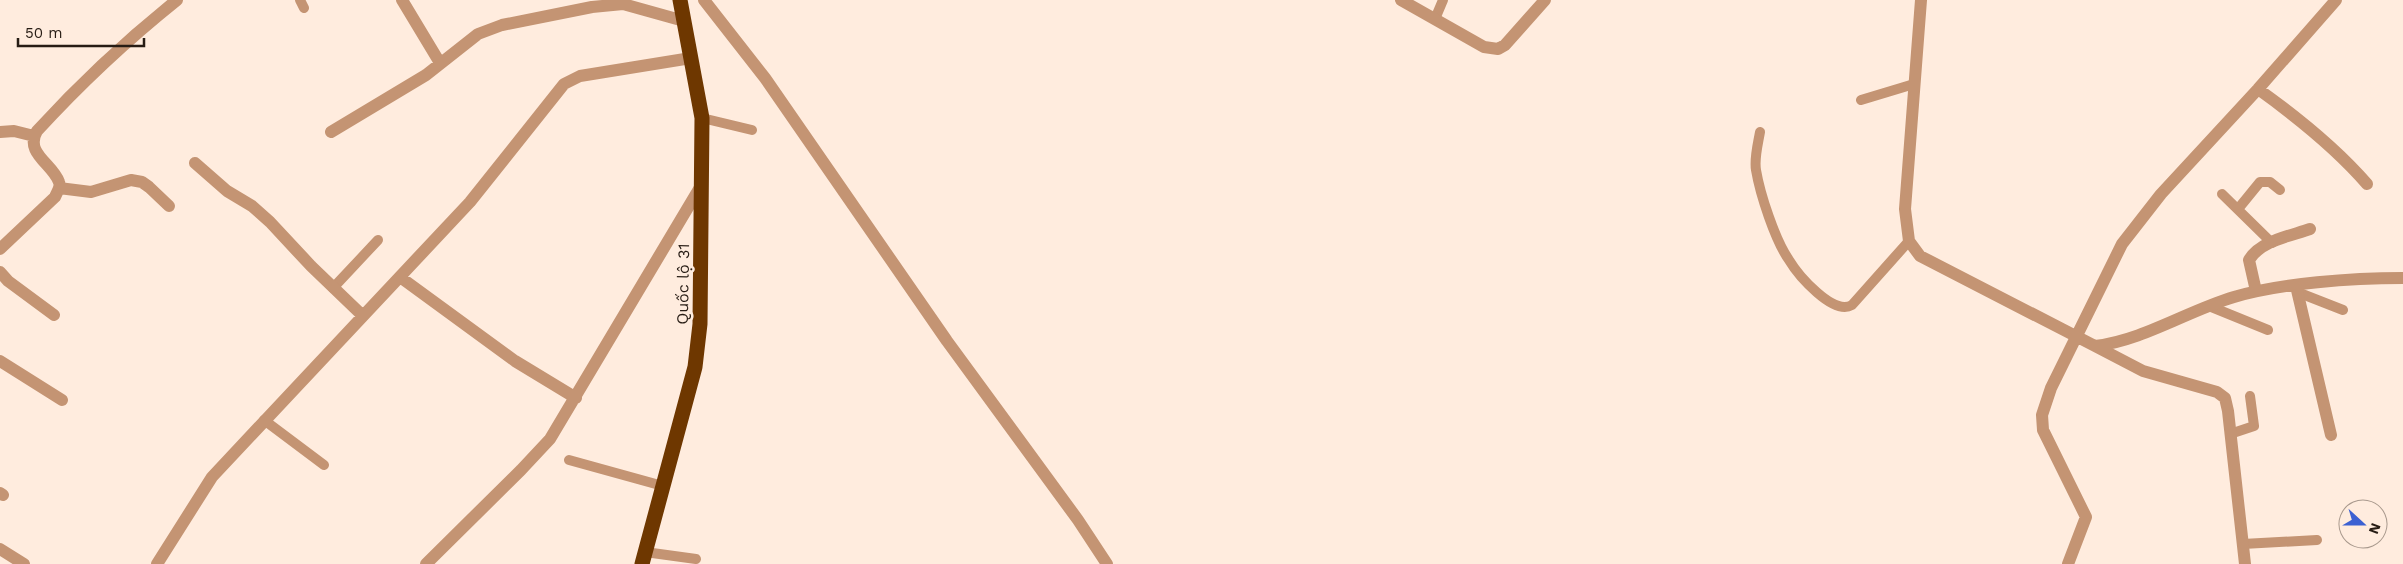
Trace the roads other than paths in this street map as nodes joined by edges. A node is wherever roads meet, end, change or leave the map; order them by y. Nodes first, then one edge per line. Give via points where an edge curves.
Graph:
1 (177, 0) edge
2 (402, 0) edge
3 (680, 0) edge
4 (704, 0) edge
5 (1401, 0) edge
6 (1443, 0) edge
7 (1546, 0) edge
8 (1921, 0) edge
9 (2336, 0) edge
10 (1435, 19) junction
11 (684, 21) junction
12 (691, 58) junction
13 (440, 63) junction
14 (1914, 84) junction
15 (2258, 89) junction
16 (1861, 100) dead end
17 (702, 118) junction
18 (752, 130) dead end
19 (0, 132) edge
20 (331, 132) dead end
21 (1760, 132) dead end
22 (34, 136) junction
23 (196, 162) dead end
24 (702, 184) junction
25 (2367, 184) dead end
26 (59, 188) junction
27 (2280, 190) dead end
28 (2222, 194) dead end
29 (169, 206) dead end
30 (2238, 209) junction
31 (2310, 230) dead end
32 (378, 240) dead end
33 (1909, 241) junction
34 (2272, 243) junction
35 (0, 249) edge
36 (0, 272) edge
37 (400, 277) junction
38 (2403, 278) edge
39 (333, 288) junction
40 (2296, 289) junction
41 (2256, 291) junction
42 (2210, 306) junction
43 (2343, 310) dead end
44 (54, 315) dead end
45 (363, 316) junction
46 (2268, 330) dead end
47 (2077, 338) junction
48 (2095, 346) junction
49 (0, 361) edge
50 (2250, 396) dead end
51 (576, 398) junction
52 (62, 400) dead end
53 (264, 420) junction
54 (2230, 434) junction
55 (2331, 435) dead end
56 (568, 460) dead end
57 (324, 465) dead end
58 (663, 486) junction
59 (2317, 540) dead end
60 (2243, 544) junction
61 (0, 548) edge
62 (643, 558) edge
63 (696, 559) dead end
64 (24, 564) edge
65 (157, 564) edge
66 (426, 564) edge
67 (1107, 564) edge
68 (2068, 564) edge
69 (2245, 564) edge

1 - 22 street via 91,74
2 - 13 street
3 - 11 highway, Quốc lộ 31
4 - 67 street via 765,78 947,341
5 - 10 street
6 - 10 lane
7 - 10 street via 1498,49 1484,47
8 - 14 street
9 - 15 street
11 - 12 highway, Quốc lộ 31
11 - 13 street via 623,4 592,7 502,25 478,34
12 - 17 highway, Quốc lộ 31
12 - 37 street via 580,76 564,84 470,202
13 - 20 street via 426,75
14 - 16 lane
14 - 33 street via 1905,210
15 - 25 street via 2303,121
15 - 47 street via 2161,194 2122,244
17 - 18 lane
17 - 24 highway, Quốc lộ 31
19 - 22 street via 14,131
21 - 33 lane via 1756,169 1775,233 1789,260 1827,302 1838,307 1852,305
22 - 26 street via 39,158 58,179
23 - 39 street via 227,190 264,216
24 - 51 street
24 - 58 highway, Quốc lộ 31 via 700,324 695,367
26 - 29 street via 91,192 131,180 142,182
26 - 35 street via 55,197
27 - 30 lane via 2270,182 2260,182
28 - 30 lane
30 - 34 lane
31 - 34 street
32 - 39 lane
33 - 47 street via 1920,256
34 - 41 street via 2252,254 2249,260
36 - 44 street
37 - 45 street
37 - 51 street via 515,361
38 - 40 street
39 - 45 street
40 - 41 street
40 - 43 lane
40 - 55 street
41 - 42 street
42 - 46 lane
42 - 48 street via 2116,344
45 - 53 street
47 - 48 street
47 - 68 street via 2051,388 2042,415 2046,438 2086,517
48 - 54 street via 2171,381 2216,392 2225,398
49 - 52 street
50 - 54 lane via 2254,426
51 - 66 street via 550,439
53 - 57 lane
53 - 65 street via 212,477
54 - 60 street
56 - 58 lane
58 - 62 highway, Quốc lộ 31
59 - 60 lane
60 - 69 street
61 - 64 street
62 - 63 lane

